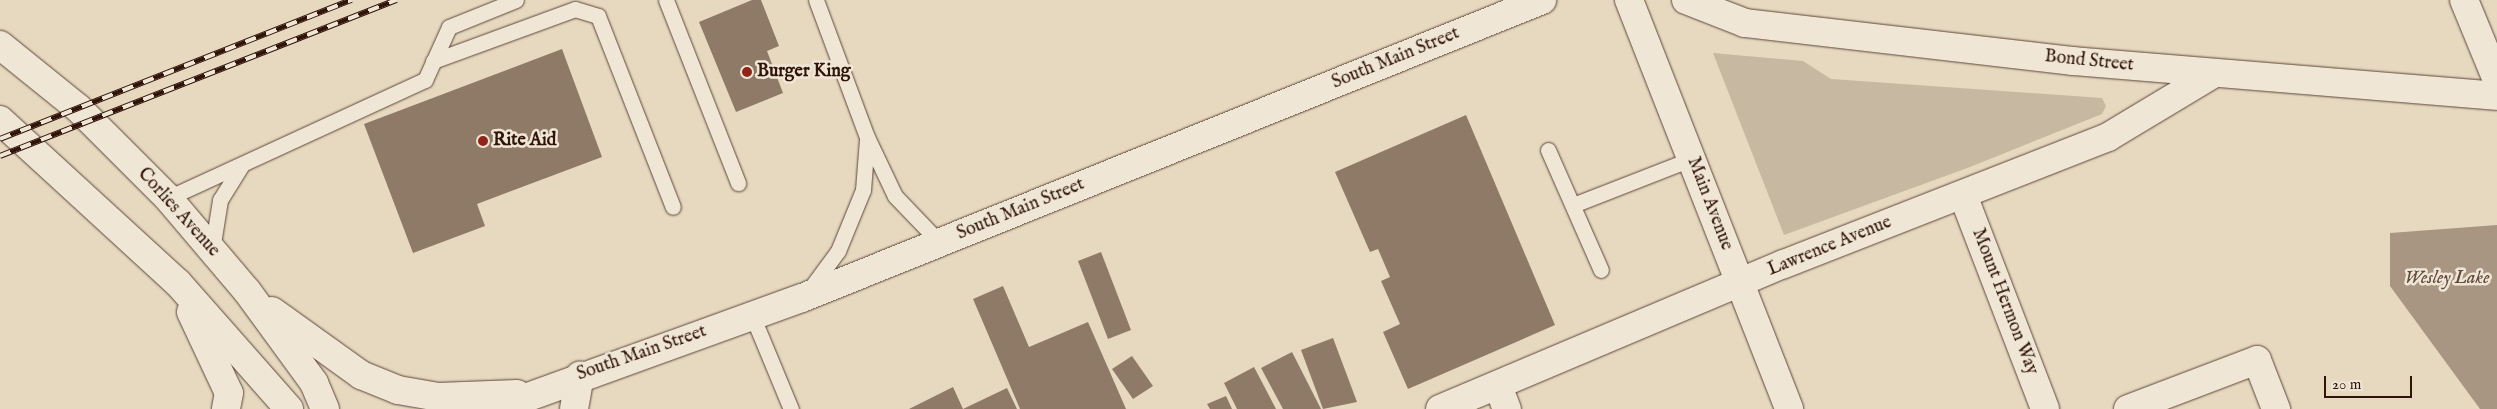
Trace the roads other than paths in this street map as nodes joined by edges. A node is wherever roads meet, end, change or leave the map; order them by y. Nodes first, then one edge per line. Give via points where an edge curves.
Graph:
1 (516, 0) edge
2 (666, 0) edge
3 (816, 0) edge
4 (1542, 0) edge
5 (1629, 0) edge
6 (1686, 0) edge
7 (2464, 0) edge
8 (0, 45) edge
9 (433, 61) junction
10 (2213, 74) junction
11 (2497, 80) edge
12 (2497, 96) edge
13 (0, 120) edge
14 (867, 137) junction
15 (1548, 150) dead end
16 (1692, 159) junction
17 (242, 166) junction
18 (738, 183) dead end
19 (1963, 195) junction
20 (168, 198) junction
21 (1572, 205) junction
22 (673, 207) dead end
23 (940, 243) junction
24 (212, 251) junction
25 (1601, 270) dead end
26 (178, 284) junction
27 (1740, 284) junction
28 (247, 292) junction
29 (802, 298) junction
30 (752, 315) junction
31 (580, 376) junction
32 (542, 390) junction
33 (1502, 398) edge
34 (226, 409) edge
35 (289, 409) edge
36 (325, 409) edge
37 (495, 409) edge
38 (574, 409) edge
39 (791, 409) edge
40 (1440, 409) edge
41 (1788, 409) edge
42 (2045, 409) edge
43 (2128, 409) edge
44 (2276, 409) edge

1 - 9 lane via 449,27
2 - 18 lane
3 - 14 lane
4 - 23 street, South Main Street
5 - 16 street, Main Avenue
6 - 10 street, Bond Street via 1745,23
7 - 11 street
8 - 20 street, Corlies Avenue via 78,108
9 - 17 lane via 425,80
9 - 22 lane via 575,9 598,16
10 - 12 street, Bond Street
10 - 19 street, Lawrence Avenue via 2108,137
13 - 26 street
14 - 23 lane via 895,196
14 - 29 lane via 859,199 838,252
15 - 21 lane
16 - 21 lane
16 - 27 street, Main Avenue
17 - 20 lane
17 - 24 lane via 220,200
19 - 27 street, Lawrence Avenue
19 - 42 street, Mount Hermon Way
20 - 24 street, Corlies Avenue
21 - 25 lane
23 - 29 street, South Main Street
24 - 28 street, Corlies Avenue
26 - 34 street via 229,394
26 - 35 street
27 - 33 street, Lawrence Avenue
27 - 41 street, Main Avenue
28 - 32 street via 361,375 398,390 438,397 492,398
28 - 36 street, Corlies Avenue via 314,383
29 - 30 street, South Main Street
30 - 31 street, South Main Street
30 - 39 lane
31 - 32 street, South Main Street
31 - 38 street
32 - 37 street, South Main Street
33 - 40 street, Lawrence Avenue
43 - 44 street via 2257,360

